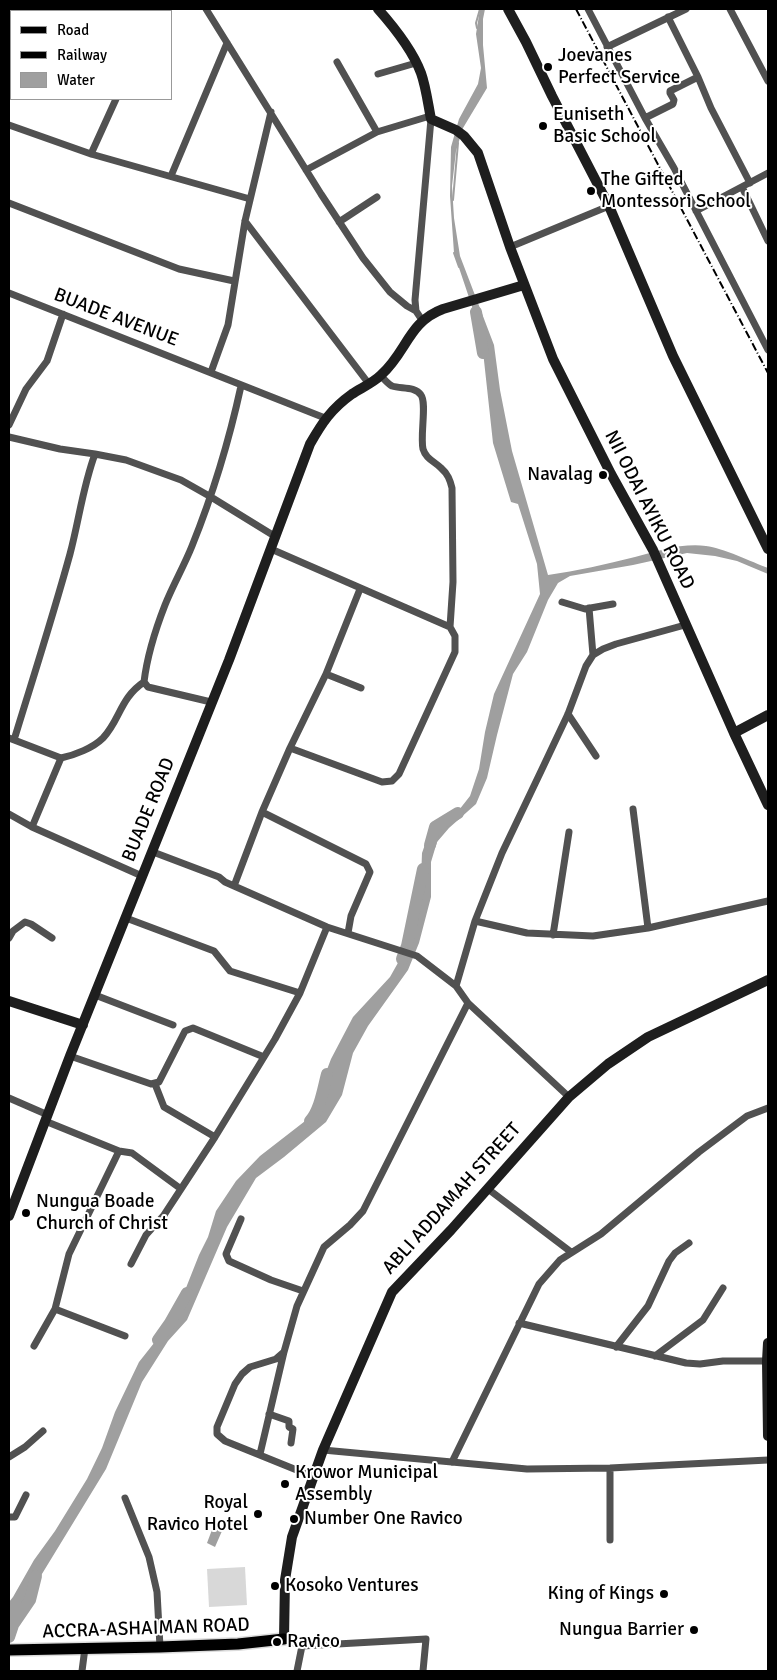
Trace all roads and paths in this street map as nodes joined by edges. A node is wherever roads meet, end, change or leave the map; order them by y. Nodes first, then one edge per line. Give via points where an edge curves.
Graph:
1 (206, 9) edge
2 (378, 9) edge
3 (508, 9) edge
4 (588, 9) edge
5 (686, 9) edge
6 (730, 9) edge
7 (668, 17) junction
8 (227, 43) junction
9 (607, 47) junction
10 (337, 62) dead end
11 (416, 63) junction
12 (378, 74) dead end
13 (698, 77) junction
14 (768, 81) edge
15 (116, 100) edge
16 (271, 112) junction
17 (430, 117) junction
18 (645, 118) junction
19 (9, 125) edge
20 (377, 132) junction
21 (90, 154) junction
22 (306, 170) junction
23 (768, 173) edge
24 (172, 176) junction
25 (750, 183) junction
26 (742, 187) junction
27 (378, 197) dead end
28 (250, 199) junction
29 (9, 204) edge
30 (610, 206) junction
31 (696, 210) junction
32 (245, 221) junction
33 (339, 222) junction
34 (768, 241) edge
35 (510, 247) junction
36 (234, 281) junction
37 (524, 285) junction
38 (9, 293) edge
39 (416, 311) junction
40 (63, 314) junction
41 (422, 320) junction
42 (768, 350) edge
43 (211, 372) junction
44 (381, 376) junction
45 (368, 384) junction
46 (241, 386) junction
47 (325, 418) junction
48 (9, 424) edge
49 (9, 436) edge
50 (95, 454) junction
51 (212, 497) junction
52 (276, 537) junction
53 (271, 549) junction
54 (768, 549) edge
55 (360, 589) junction
56 (562, 602) dead end
57 (613, 604) dead end
58 (589, 608) junction
59 (685, 624) junction
60 (450, 627) junction
61 (593, 655) junction
62 (326, 674) junction
63 (144, 682) junction
64 (361, 688) dead end
65 (211, 702) junction
66 (568, 714) junction
67 (768, 715) edge
68 (734, 733) junction
69 (12, 739) edge
70 (290, 748) junction
71 (596, 756) dead end
72 (61, 758) junction
73 (768, 805) edge
74 (634, 808) dead end
75 (262, 812) junction
76 (9, 814) edge
77 (32, 827) junction
78 (569, 832) dead end
79 (152, 852) junction
80 (142, 876) junction
81 (234, 886) junction
82 (768, 901) edge
83 (126, 918) junction
84 (475, 921) junction
85 (327, 926) junction
86 (648, 928) junction
87 (348, 933) junction
88 (553, 935) junction
89 (9, 938) edge
90 (52, 938) dead end
91 (768, 980) edge
92 (456, 986) junction
93 (300, 993) junction
94 (95, 995) junction
95 (9, 1001) edge
96 (468, 1003) junction
97 (83, 1025) junction
98 (173, 1026) dead end
99 (70, 1056) junction
100 (264, 1057) junction
101 (155, 1084) junction
102 (568, 1097) junction
103 (9, 1098) edge
104 (768, 1108) edge
105 (47, 1118) junction
106 (215, 1137) junction
107 (119, 1151) junction
108 (181, 1189) junction
109 (488, 1189) junction
110 (11, 1204) edge
111 (9, 1216) edge
112 (241, 1219) dead end
113 (688, 1243) dead end
114 (571, 1252) junction
115 (131, 1264) dead end
116 (723, 1288) dead end
117 (303, 1291) junction
118 (55, 1309) junction
119 (519, 1323) junction
120 (125, 1336) dead end
121 (768, 1343) edge
122 (34, 1346) dead end
123 (616, 1347) junction
124 (284, 1352) junction
125 (655, 1356) junction
126 (767, 1361) junction
127 (269, 1414) junction
128 (43, 1431) dead end
129 (768, 1436) edge
130 (290, 1443) dead end
131 (323, 1450) junction
132 (260, 1454) junction
133 (9, 1456) edge
134 (768, 1460) edge
135 (452, 1462) junction
136 (610, 1468) junction
137 (314, 1477) junction
138 (26, 1495) dead end
139 (125, 1498) dead end
140 (9, 1517) edge
141 (610, 1540) dead end
142 (284, 1639) junction
143 (302, 1646) junction
144 (160, 1647) junction
145 (85, 1648) junction
146 (13, 1650) edge
147 (82, 1671) edge
148 (297, 1671) edge
149 (423, 1671) edge

1 - 8 street
2 - 11 street
3 - 30 street
4 - 9 street
5 - 7 street
6 - 14 street
7 - 9 street
7 - 13 street
8 - 16 street
8 - 24 street
9 - 18 street
10 - 20 street
11 - 12 street
11 - 17 street
13 - 18 street via 670,91 673,104
13 - 25 street
15 - 21 street
16 - 22 street
16 - 28 street
17 - 20 street
17 - 35 street, NII ODAI AYIKU ROAD via 464,136 478,153
17 - 39 street
18 - 31 street
19 - 21 street
20 - 22 street
21 - 24 street
22 - 33 street
23 - 25 street
24 - 28 street
25 - 26 street
26 - 31 street
26 - 34 street
27 - 33 street
28 - 32 street
29 - 36 street via 179,269
30 - 35 street
30 - 54 street via 673,356
31 - 42 street
32 - 36 street
32 - 45 street
33 - 39 street via 376,276 390,292
35 - 37 street, NII ODAI AYIKU ROAD
36 - 43 street via 228,325
37 - 41 street via 434,312
37 - 59 street, NII ODAI AYIKU ROAD via 553,359 653,550
38 - 40 street, BUADE AVENUE
39 - 41 street
40 - 43 street, BUADE AVENUE
40 - 48 street via 47,361 26,389
41 - 44 street, BUADE ROAD
43 - 46 street, BUADE AVENUE
44 - 45 street, BUADE ROAD
44 - 60 street via 392,386 421,393 423,449 426,457 448,476 452,488
45 - 47 street, BUADE ROAD via 338,404
46 - 47 street, BUADE AVENUE
46 - 51 street
47 - 52 street, BUADE ROAD via 301,464
49 - 50 street via 60,450
50 - 51 street via 126,460 181,480
50 - 69 street via 56,607
51 - 52 street
51 - 63 street via 165,604
52 - 53 street, BUADE ROAD
53 - 55 street
53 - 65 street, BUADE ROAD
55 - 60 street
55 - 62 street
56 - 58 street
57 - 58 street
58 - 61 street
59 - 61 street via 616,644
59 - 68 street, NII ODAI AYIKU ROAD
60 - 70 street via 455,636 455,652 399,774 392,781 382,782
61 - 66 street
62 - 64 street
62 - 70 street
63 - 65 street via 148,687
63 - 72 street via 130,694 104,737
65 - 79 street, BUADE ROAD
66 - 71 street
66 - 84 street via 502,853
67 - 68 street
68 - 73 street, NII ODAI AYIKU ROAD
69 - 72 street
70 - 75 street
72 - 77 street
74 - 86 street
75 - 81 street
75 - 87 street via 369,868
76 - 77 street
77 - 80 street
78 - 88 street
79 - 80 street, BUADE ROAD
79 - 81 street
80 - 83 street, BUADE ROAD
81 - 85 street
82 - 86 street
83 - 93 street via 214,951 230,971
83 - 94 street, BUADE ROAD
84 - 88 street via 527,933
84 - 92 street
85 - 87 street
85 - 93 street
86 - 88 street via 593,936
87 - 92 street via 417,956
89 - 90 street via 24,922
91 - 102 street, ABLI ADDAMAH STREET via 648,1037
92 - 96 street
93 - 100 street
94 - 97 street, BUADE ROAD
94 - 98 street
95 - 97 street
96 - 102 street
96 - 117 street via 363,1211 324,1247
97 - 99 street, BUADE ROAD
99 - 101 street
99 - 105 street, BUADE ROAD
100 - 101 street via 189,1029
100 - 106 street
101 - 106 street via 164,1107
102 - 109 street, ABLI ADDAMAH STREET
103 - 105 street
104 - 114 street via 747,1116 601,1234
105 - 107 street
105 - 110 street, BUADE ROAD
106 - 108 street
107 - 108 street via 132,1153
107 - 118 street via 69,1254
108 - 115 street via 150,1229
109 - 114 street
109 - 131 street, ABLI ADDAMAH STREET via 392,1292
110 - 111 street, BUADE ROAD
112 - 117 street via 226,1254 229,1261
113 - 123 street via 669,1261 648,1306
114 - 119 street via 539,1284
116 - 125 street via 703,1320
117 - 124 street
118 - 120 street
118 - 122 street
119 - 123 street
119 - 135 street
121 - 126 street
123 - 125 street
124 - 127 street
124 - 132 street via 242,1374 217,1427 217,1434 225,1441
125 - 126 street via 700,1364
126 - 129 street
127 - 130 street via 289,1421 289,1427 293,1429
127 - 132 street
128 - 133 street
131 - 135 street
131 - 137 street, ABLI ADDAMAH STREET
132 - 137 street
134 - 136 street
135 - 136 street via 527,1469
136 - 141 street
137 - 142 street, ABLI ADDAMAH STREET via 292,1538 285,1580
138 - 140 street via 15,1517
139 - 144 street via 149,1557 157,1592
142 - 143 street
142 - 144 main road, ACCRA-ASHAIMAN ROAD
143 - 148 street
143 - 149 street via 426,1639
144 - 145 main road, ACCRA-ASHAIMAN ROAD
145 - 146 main road, ACCRA-ASHAIMAN ROAD
145 - 147 street

